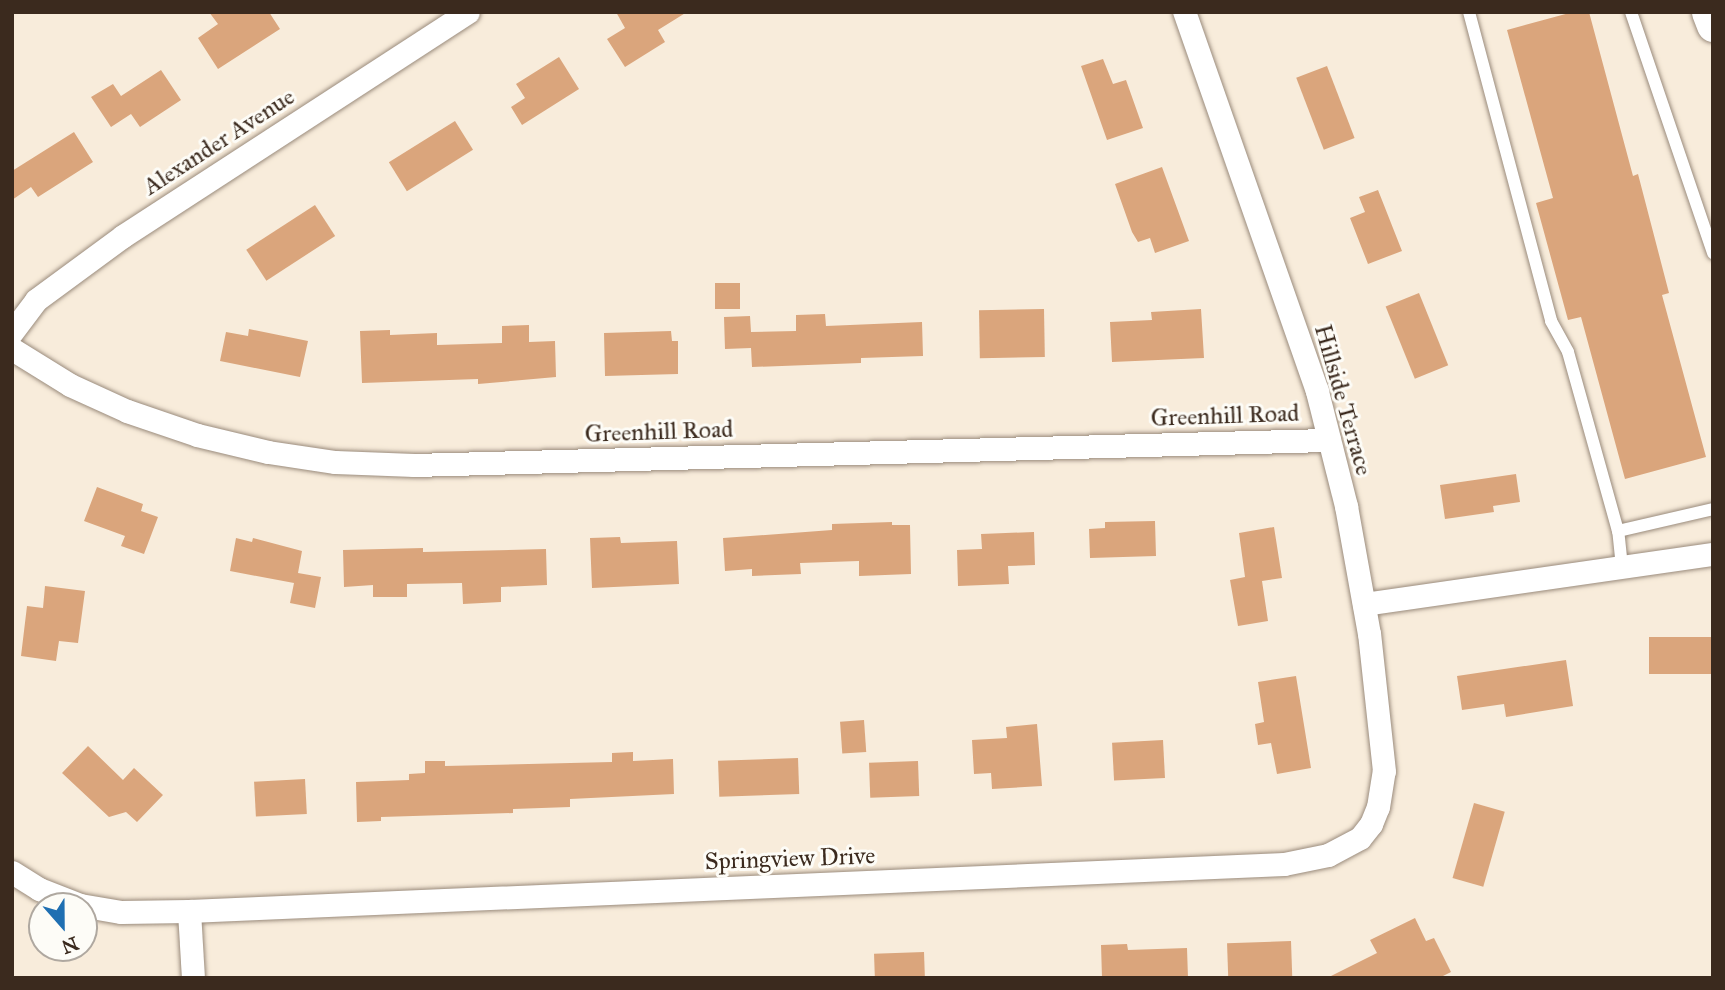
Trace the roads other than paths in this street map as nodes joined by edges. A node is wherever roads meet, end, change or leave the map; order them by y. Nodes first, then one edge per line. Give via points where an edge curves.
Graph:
1 (468, 12) edge
2 (1184, 12) edge
3 (1469, 12) edge
4 (1632, 12) edge
5 (1708, 12) edge
6 (1713, 25) edge
7 (1713, 253) edge
8 (12, 332) edge
9 (12, 349) edge
10 (1329, 440) junction
11 (1713, 509) edge
12 (1618, 531) junction
13 (1713, 554) edge
14 (1622, 567) junction
15 (1364, 604) junction
16 (1375, 816) joint
17 (12, 872) edge
18 (189, 911) junction
19 (193, 978) edge

1 - 8 street, Alexander Avenue via 123,236 37,300
2 - 10 street, Hillside Terrace via 1313,379
3 - 12 lane via 1550,321 1568,352
4 - 7 lane
5 - 6 main road
9 - 10 street, Greenhill Road via 70,385 127,411 197,435 335,462 414,465
10 - 15 street, Hillside Terrace
11 - 12 lane
12 - 14 lane
13 - 14 street
14 - 15 street
15 - 16 street, Hillside Terrace via 1384,771
16 - 18 street, Springview Drive via 1360,838 1338,851 1284,864
17 - 18 street via 38,889 80,905 121,912
18 - 19 street

